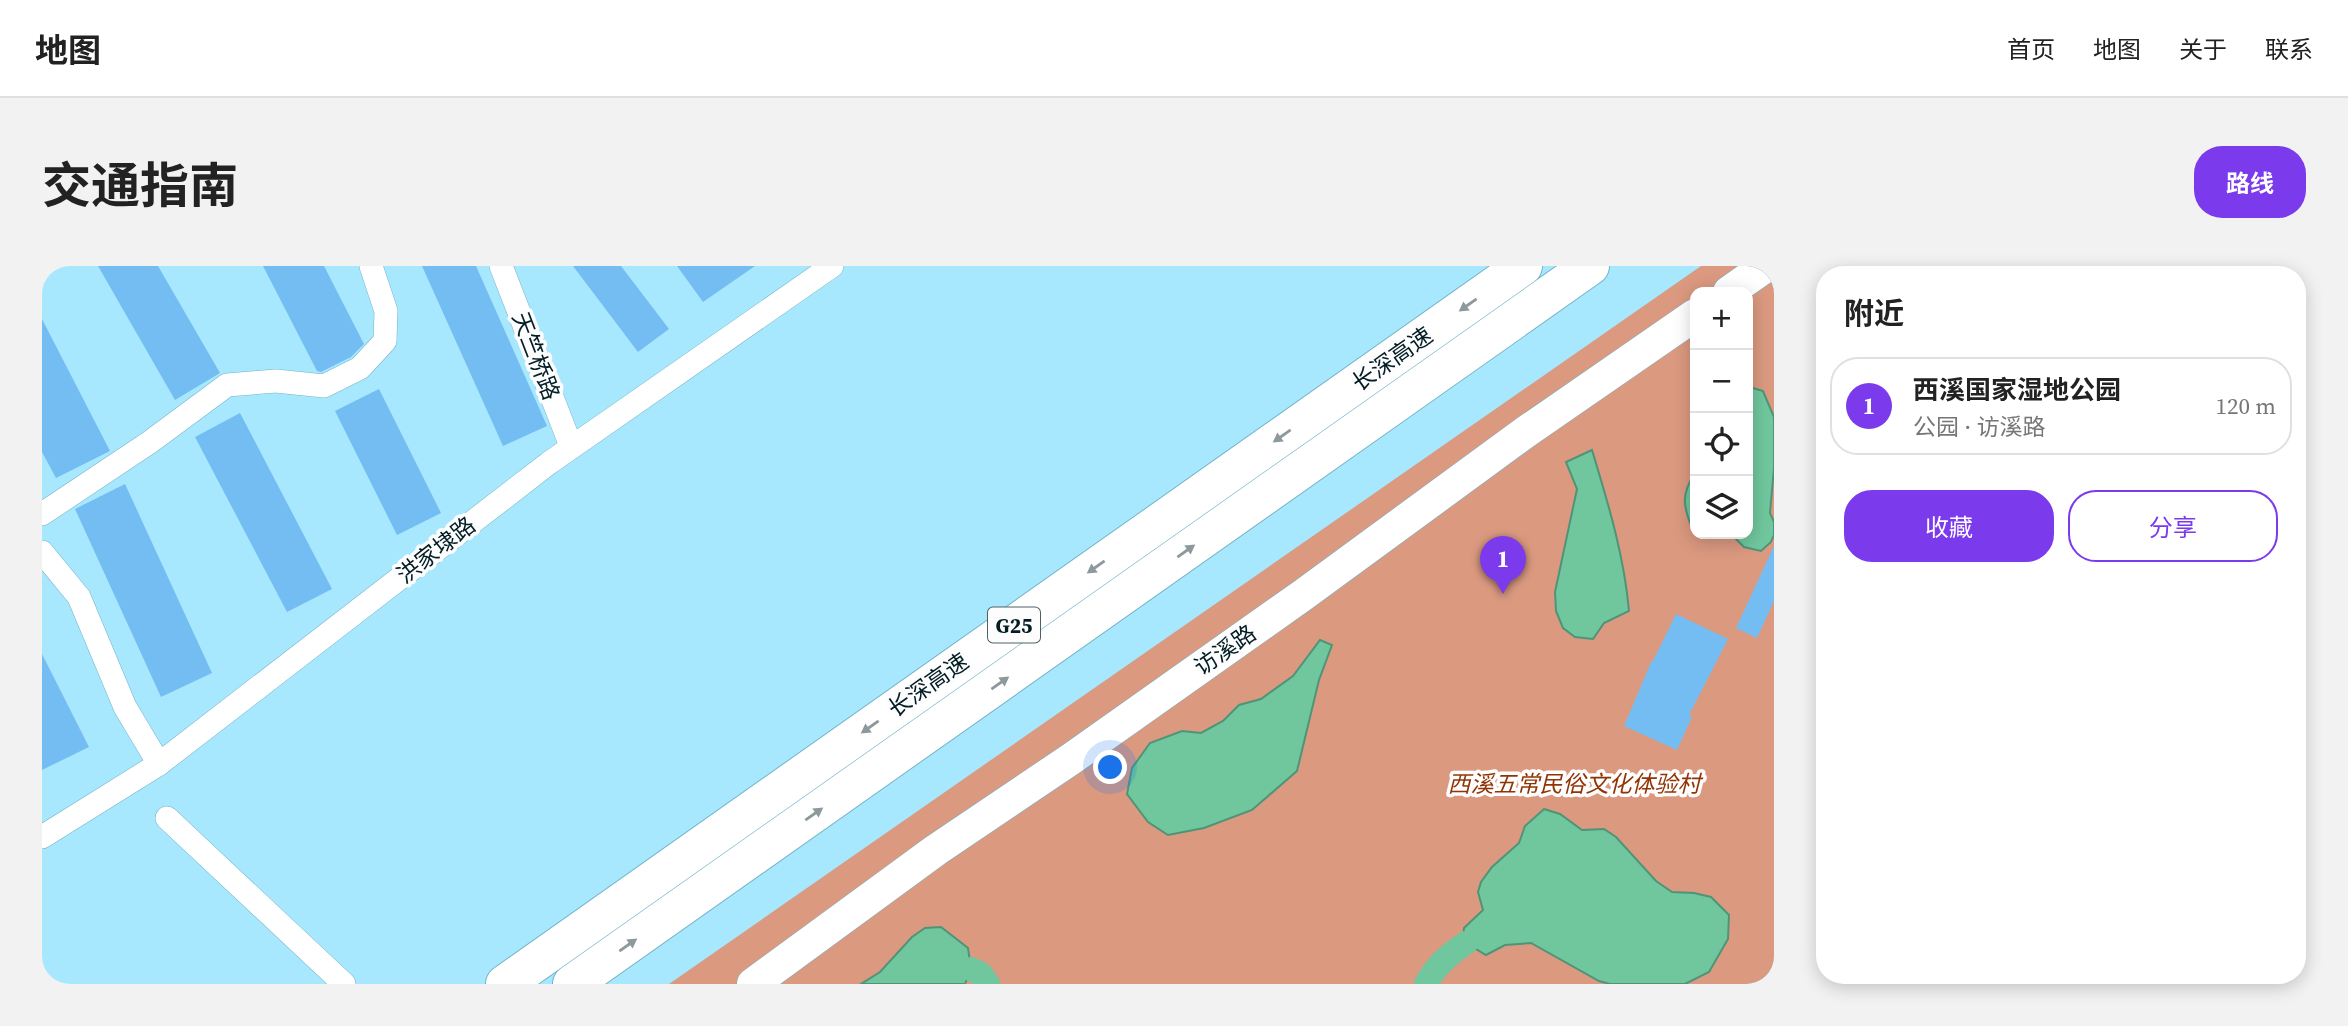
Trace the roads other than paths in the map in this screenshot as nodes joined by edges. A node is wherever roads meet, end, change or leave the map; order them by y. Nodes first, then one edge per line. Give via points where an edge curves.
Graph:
1 (371, 266) edge
2 (501, 266) edge
3 (832, 266) edge
4 (1523, 266) edge
5 (1590, 266) edge
6 (1766, 266) edge
7 (1735, 287) edge
8 (1690, 318) edge
9 (571, 446) junction
10 (42, 514) edge
11 (42, 552) edge
12 (159, 764) junction
13 (167, 818) dead end
14 (42, 836) edge
15 (344, 984) edge
16 (505, 984) edge
17 (572, 984) edge
18 (753, 984) edge

1 - 10 street via 386,311 385,341 360,368 324,386 276,381 227,385
2 - 9 street, 天竺桥路
3 - 9 street, 洪家埭路
4 -> 16 highway, 长深高速 / G25
17 -> 5 highway, 长深高速 / G25
6 - 7 street
8 - 18 street, 访溪路
9 - 12 street, 洪家埭路
11 - 12 street via 79,597 125,707
12 - 14 street, 洪家埭路
13 - 15 street

